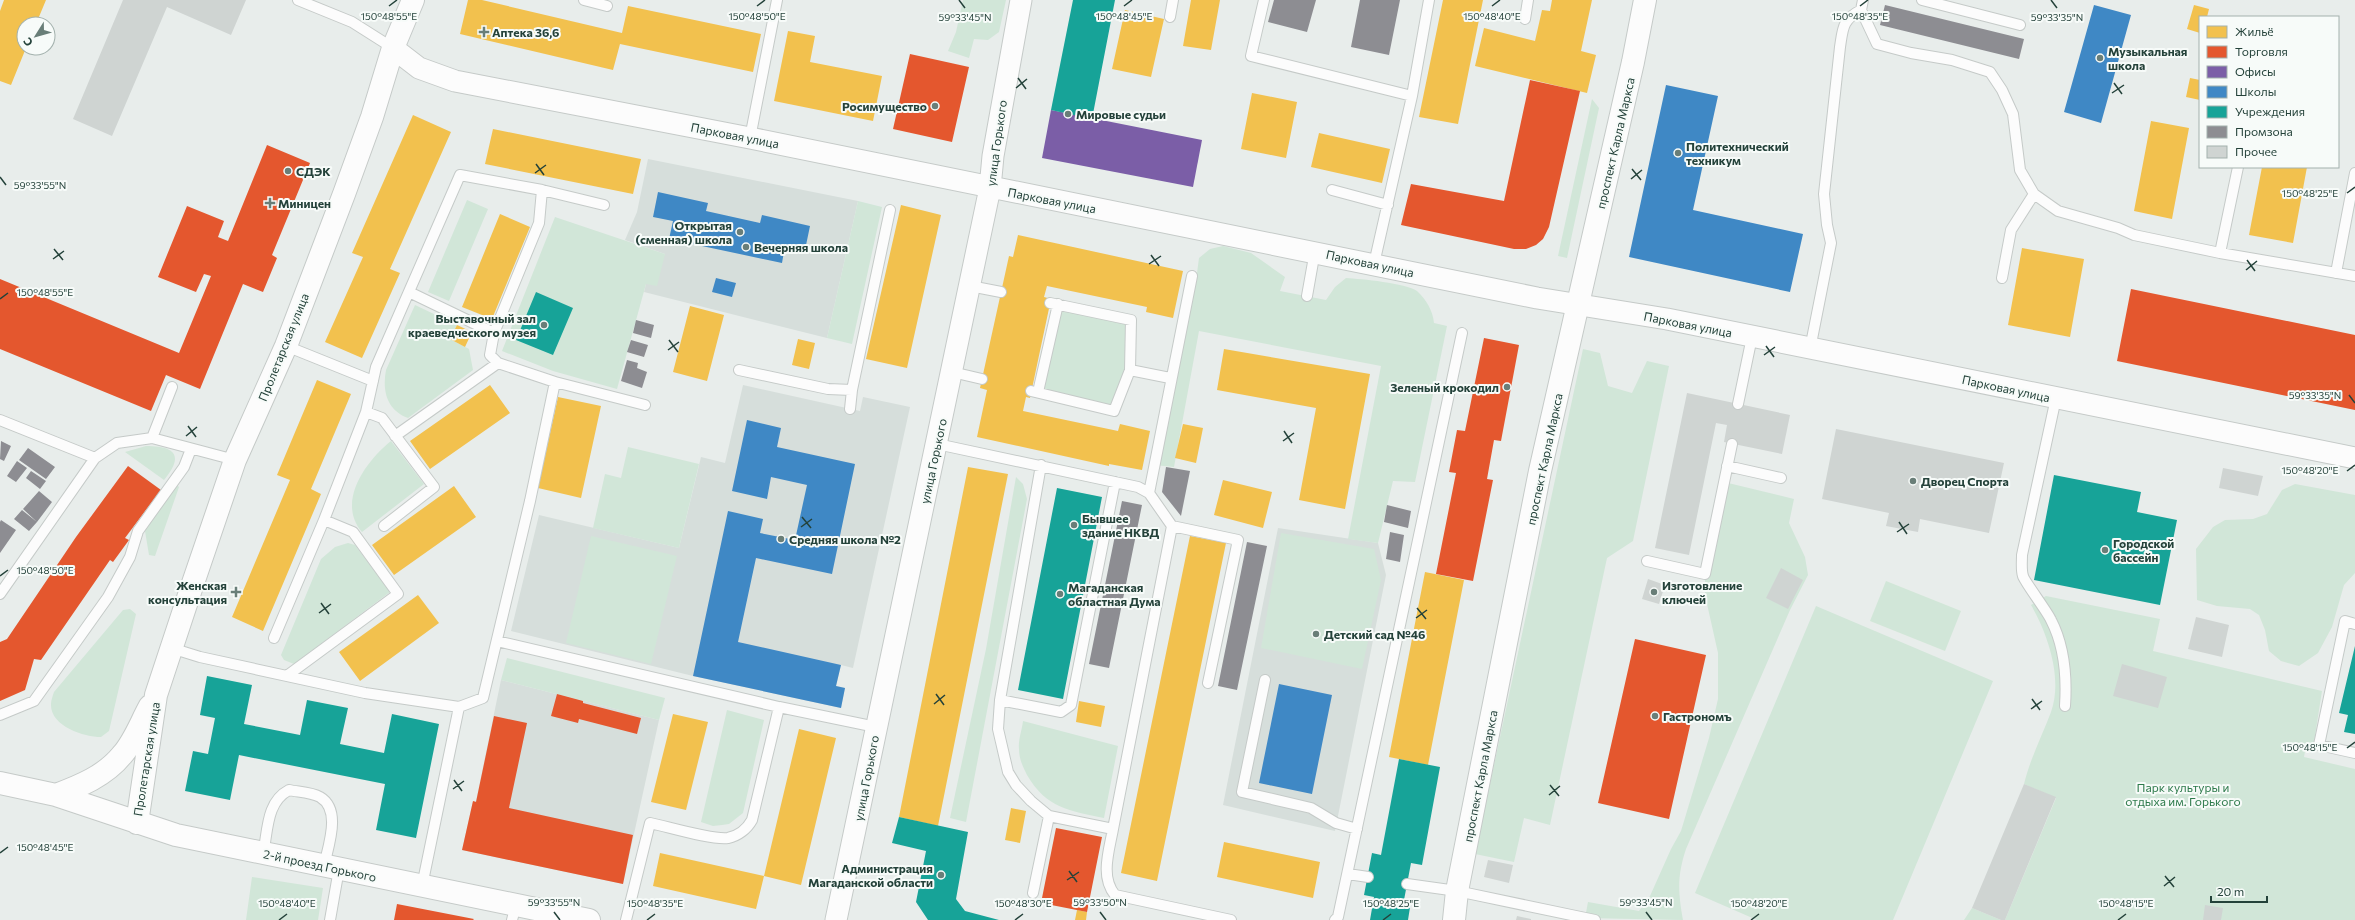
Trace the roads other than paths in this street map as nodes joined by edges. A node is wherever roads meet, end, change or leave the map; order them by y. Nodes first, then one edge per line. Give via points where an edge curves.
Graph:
1 (298, 0) edge
2 (413, 0) edge
3 (584, 0) edge
4 (778, 0) edge
5 (1021, 0) edge
6 (1173, 0) edge
7 (1264, 0) edge
8 (1429, 0) edge
9 (1528, 0) edge
10 (1645, 0) edge
11 (1922, 0) edge
12 (1862, 5) edge
13 (607, 6) dead end
14 (1170, 17) dead end
15 (1525, 19) dead end
16 (2020, 25) dead end
17 (393, 48) junction
18 (1412, 96) junction
19 (750, 138) junction
20 (2238, 168) edge
21 (2355, 173) edge
22 (990, 188) junction
23 (542, 190) junction
24 (1332, 190) dead end
25 (2034, 194) junction
26 (604, 205) dead end
27 (1388, 205) junction
28 (890, 210) dead end
29 (1315, 251) junction
30 (2220, 254) junction
31 (1374, 264) junction
32 (2336, 273) junction
33 (1192, 276) dead end
34 (2355, 276) edge
35 (2002, 278) dead end
36 (970, 286) junction
37 (409, 292) junction
38 (1001, 292) dead end
39 (1307, 296) dead end
40 (1577, 304) junction
41 (494, 333) junction
42 (1462, 333) dead end
43 (1752, 337) junction
44 (286, 346) junction
45 (1810, 349) junction
46 (498, 363) junction
47 (739, 370) dead end
48 (1130, 370) junction
49 (952, 372) junction
50 (1170, 378) junction
51 (982, 379) dead end
52 (373, 380) junction
53 (555, 382) junction
54 (172, 387) dead end
55 (852, 390) junction
56 (2056, 398) junction
57 (1738, 404) dead end
58 (645, 406) dead end
59 (850, 408) dead end
60 (366, 412) junction
61 (0, 420) edge
62 (396, 436) junction
63 (152, 438) junction
64 (937, 444) junction
65 (1732, 444) dead end
66 (191, 449) junction
67 (95, 458) junction
68 (2355, 458) edge
69 (236, 460) junction
70 (1041, 465) junction
71 (1728, 466) junction
72 (1781, 478) dead end
73 (1115, 482) junction
74 (1149, 493) junction
75 (324, 520) junction
76 (384, 526) dead end
77 (1172, 526) junction
78 (1647, 561) dead end
79 (0, 594) edge
80 (2355, 624) edge
81 (274, 638) dead end
82 (497, 641) junction
83 (171, 648) junction
84 (288, 676) junction
85 (1265, 680) dead end
86 (1208, 683) dead end
87 (156, 695) junction
88 (1000, 700) junction
89 (2065, 706) dead end
90 (459, 707) junction
91 (779, 707) junction
92 (0, 715) edge
93 (876, 727) junction
94 (2355, 754) edge
95 (0, 782) edge
96 (56, 794) junction
97 (1049, 816) junction
98 (137, 823) junction
99 (1113, 829) junction
100 (1357, 829) junction
101 (264, 854) junction
102 (332, 868) junction
103 (1348, 874) junction
104 (1368, 877) dead end
105 (1407, 884) dead end
106 (422, 886) junction
107 (1457, 892) junction
108 (1034, 893) dead end
109 (514, 913) edge
110 (330, 920) edge
111 (589, 920) edge
112 (626, 920) edge
113 (836, 920) edge
114 (1231, 920) edge
115 (1335, 920) edge
116 (1454, 920) edge
117 (1594, 920) edge

1 - 17 lane via 352,22
2 - 17 street, Пролетарская улица
3 - 13 lane
4 - 19 lane
5 - 22 street, улица Горького via 995,141
6 - 14 lane
7 - 18 lane via 1251,56
8 - 18 lane
9 - 15 lane
10 - 40 street, проспект Карла Маркса
11 - 16 lane
12 - 25 lane via 1877,44 1952,60 1990,72 2013,114 2020,170
12 - 45 lane via 1849,16 1843,26 1824,194 1831,243
17 - 19 street, Парковая улица via 420,68 455,81
17 - 44 street, Пролетарская улица via 369,124
18 - 27 lane
19 - 22 street, Парковая улица
20 - 30 lane
21 - 32 lane
22 - 29 street, Парковая улица
22 - 36 street, улица Горького
23 - 26 lane
23 - 37 lane via 460,175
23 - 41 lane via 539,223
24 - 27 lane
25 - 30 lane via 2058,211 2134,234
25 - 35 lane via 2011,230
27 - 31 lane
28 - 55 lane
29 - 31 street, Парковая улица
29 - 39 lane
30 - 32 lane
31 - 40 street, Парковая улица
32 - 34 lane
33 - 50 lane
36 - 38 lane
36 - 49 street, улица Горького
37 - 41 lane
37 - 52 lane via 376,367
40 - 43 street, Парковая улица
40 - 107 street, проспект Карла Маркса via 1540,471
41 - 46 lane via 490,355
42 - 100 lane
43 - 45 street, Парковая улица
43 - 57 lane
44 - 52 lane
44 - 69 street, Пролетарская улица
45 - 56 street, Парковая улица
46 - 53 lane
46 - 62 lane
47 - 55 lane via 828,389
48 - 48 lane via 1131,320 1054,303 1035,392 1114,411
48 - 50 lane
49 - 51 lane
49 - 64 street, улица Горького
50 - 74 lane
52 - 60 lane
53 - 58 lane
53 - 82 lane
54 - 63 lane
55 - 59 lane
56 - 68 street, Парковая улица
56 - 89 lane via 2022,563 2023,578 2043,605 2061,645 2065,666
60 - 62 lane via 382,418
60 - 75 lane
61 - 67 lane
62 - 76 lane via 434,486
63 - 66 lane
63 - 67 lane via 118,443
64 - 70 lane
64 - 93 street, улица Горького
65 - 71 lane
66 - 69 lane
66 - 92 lane via 184,467 138,531 130,557 108,597 34,701
67 - 79 lane
69 - 83 street, Пролетарская улица
70 - 73 lane
70 - 88 lane
71 - 72 lane
71 - 78 lane via 1705,574
73 - 74 lane via 1138,487
73 - 88 lane via 1071,705 1061,712
74 - 77 lane
75 - 81 lane
75 - 84 lane via 353,532 398,594
77 - 86 lane via 1238,540
77 - 99 lane
80 - 94 lane via 2344,621 2319,745
82 - 90 lane via 484,698
82 - 91 lane
83 - 84 lane via 200,657
83 - 87 street, Пролетарская улица
84 - 90 lane via 365,693
85 - 100 lane via 1242,792 1312,808 1336,823
87 - 96 street, Пролетарская улица via 123,755 99,776 79,787
87 - 98 street, Пролетарская улица
88 - 97 lane via 998,729 1008,772 1031,801
90 - 106 lane
91 - 93 lane
91 - 112 lane via 752,820 748,827 735,836 720,838 650,823
93 - 113 street, улица Горького
95 - 96 street, Пролетарская улица
96 - 98 street, 2-й проезд Горького
97 - 99 lane
97 - 108 lane
98 - 101 street, 2-й проезд Горького via 176,835
99 - 114 lane via 1106,871 1108,886 1116,895
100 - 103 lane
101 - 102 street, 2-й проезд Горького
101 - 102 lane via 271,809 275,800 289,790 301,792 318,796 331,809
102 - 106 street, 2-й проезд Горького
102 - 110 lane
103 - 104 lane
103 - 115 lane via 1338,917
105 - 107 lane
106 - 109 street, 2-й проезд Горького
107 - 116 street, проспект Карла Маркса
107 - 117 lane
109 - 111 street, 2-й проезд Горького

